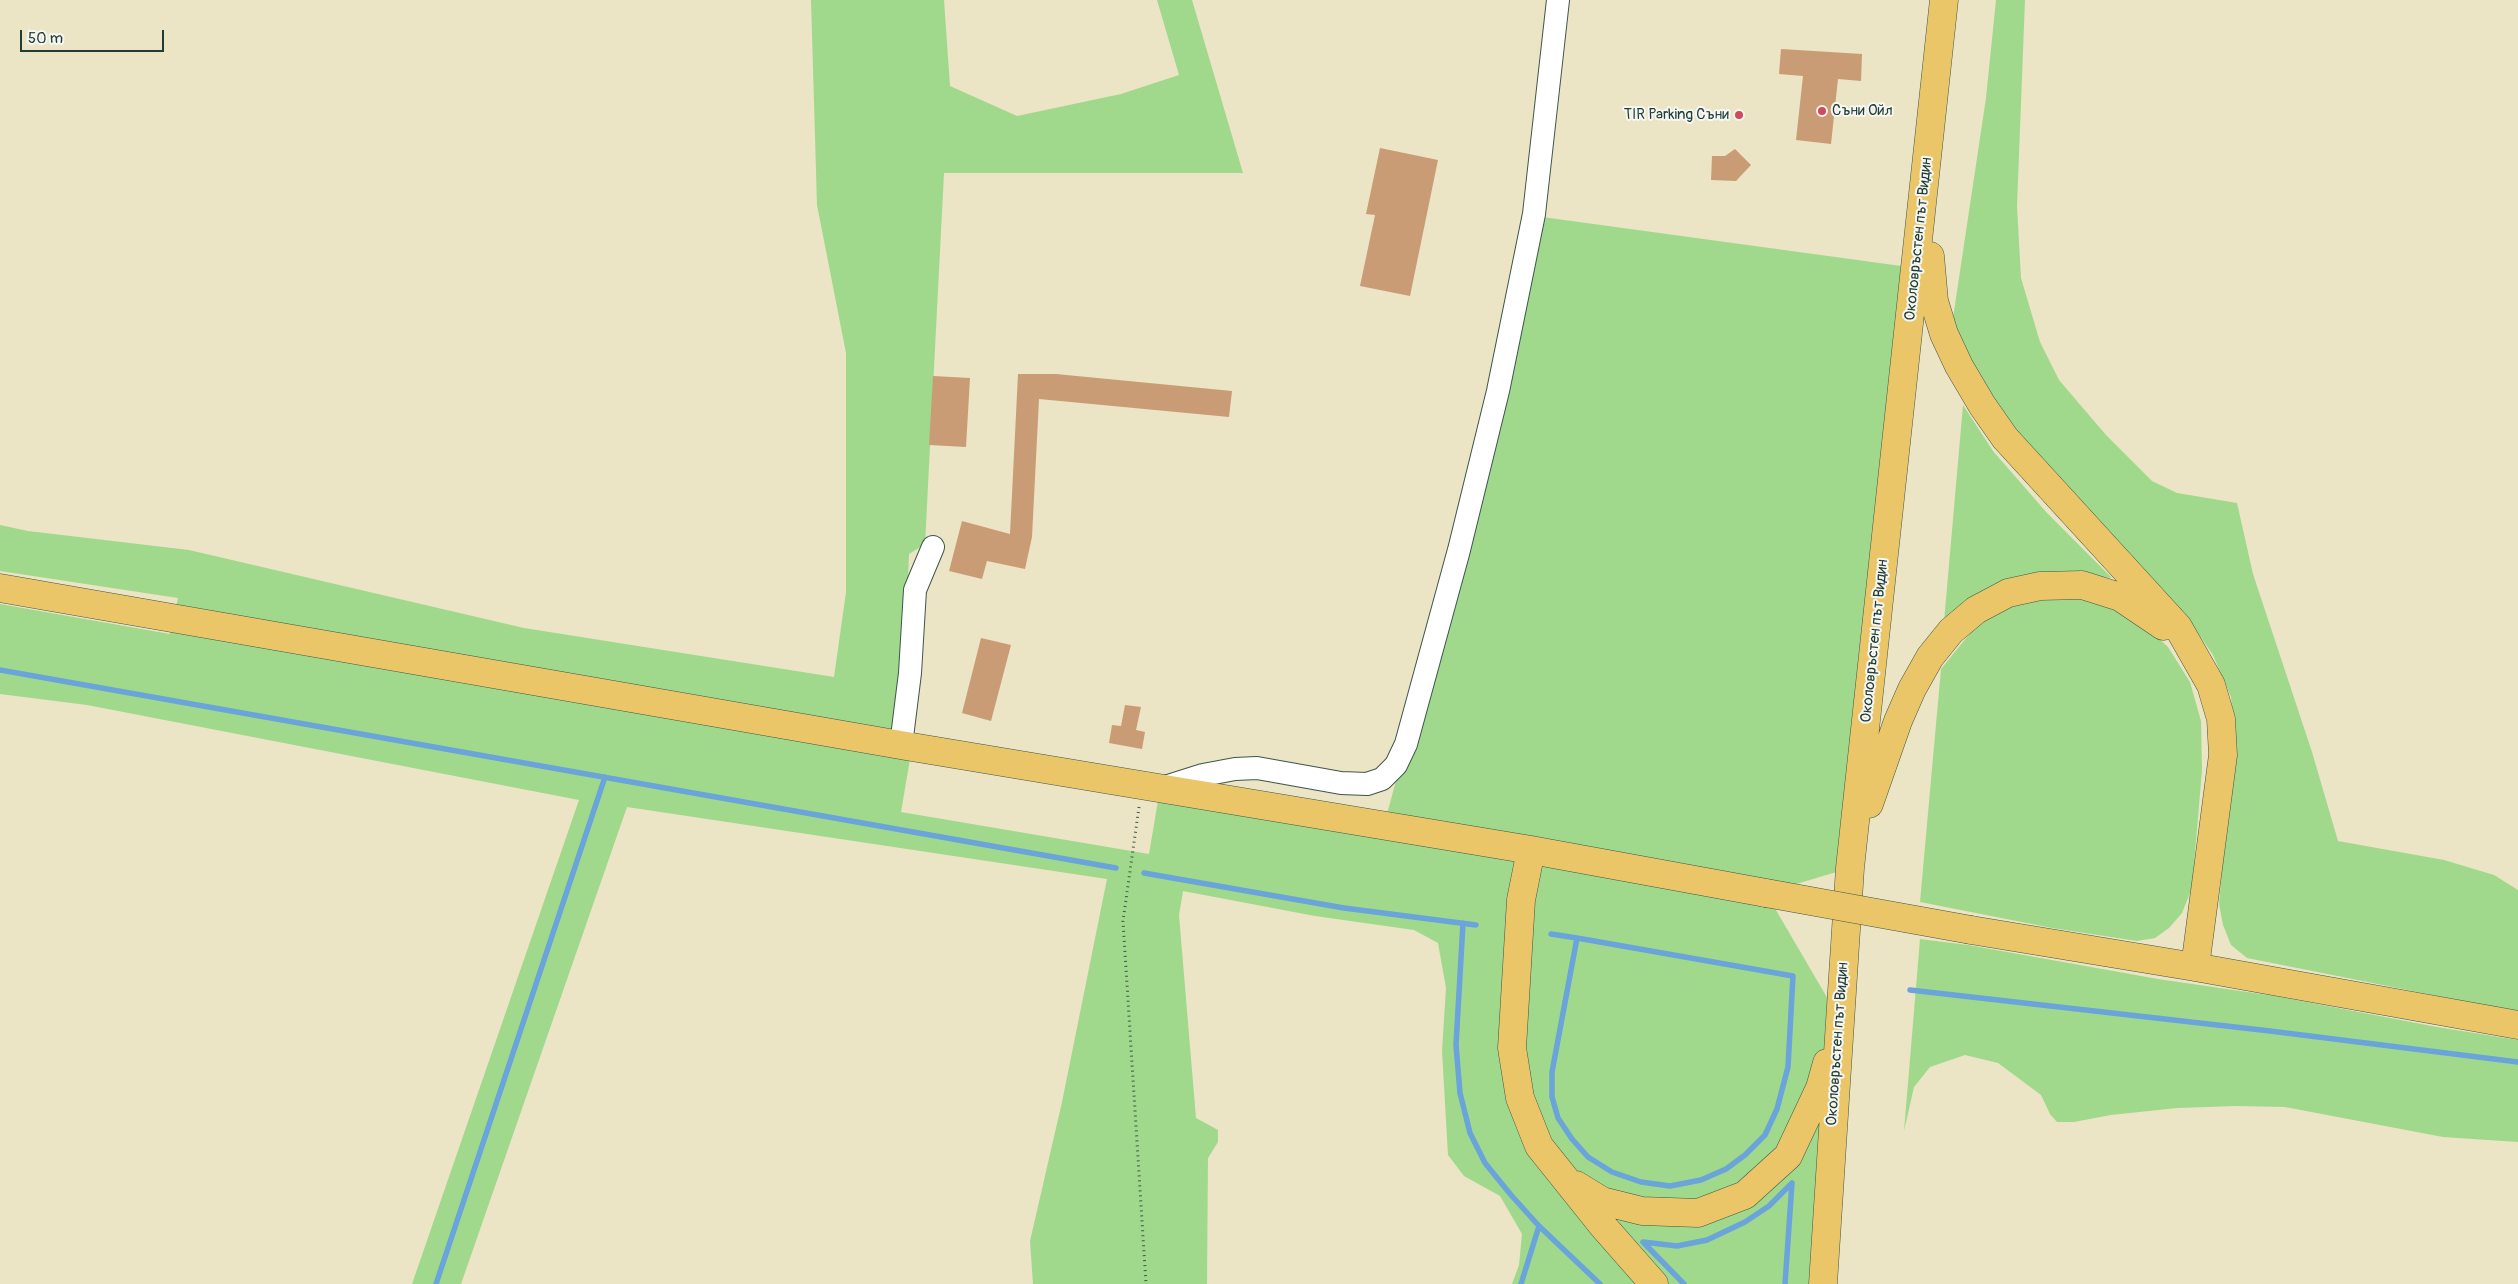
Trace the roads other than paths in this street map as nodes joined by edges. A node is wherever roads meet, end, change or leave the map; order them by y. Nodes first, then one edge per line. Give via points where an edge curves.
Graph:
1 (1558, 0) edge
2 (1944, 0) edge
3 (1924, 198) junction
4 (933, 547) dead end
5 (0, 588) edge
6 (2193, 651) junction
7 (902, 744) junction
8 (1151, 787) junction
9 (1532, 850) junction
10 (1850, 868) junction
11 (2195, 967) junction
12 (1839, 1018) junction
13 (2518, 1025) edge
14 (1560, 1175) junction
15 (1654, 1284) edge
16 (1823, 1284) edge

1 - 8 street via 1534,214 1498,391 1460,550 1408,735 1396,765 1382,779 1367,784 1341,784 1257,768 1235,769
2 - 3 main road, Околовръстен път Видин
3 - 6 main road via 1934,301 1944,334 1982,405 2006,438 2178,627
3 - 10 main road, Околовръстен път Видин
4 - 7 street via 915,590
5 - 7 main road
6 - 10 main road via 2155,619 2120,597 2082,585 2040,586 2008,593 1976,610 1950,631 1912,689 1875,784
6 - 11 main road via 2211,685 2221,719 2223,755
7 - 8 main road
8 - 9 main road
9 - 11 main road, bridge
9 - 14 main road via 1522,900 1512,1048 1520,1098 1539,1146
10 - 12 main road, Околовръстен път Видин
11 - 13 main road
12 - 14 main road via 1820,1088 1788,1156 1745,1194 1698,1213 1642,1211 1602,1201
12 - 16 main road, Околовръстен път Видин
14 - 15 main road

